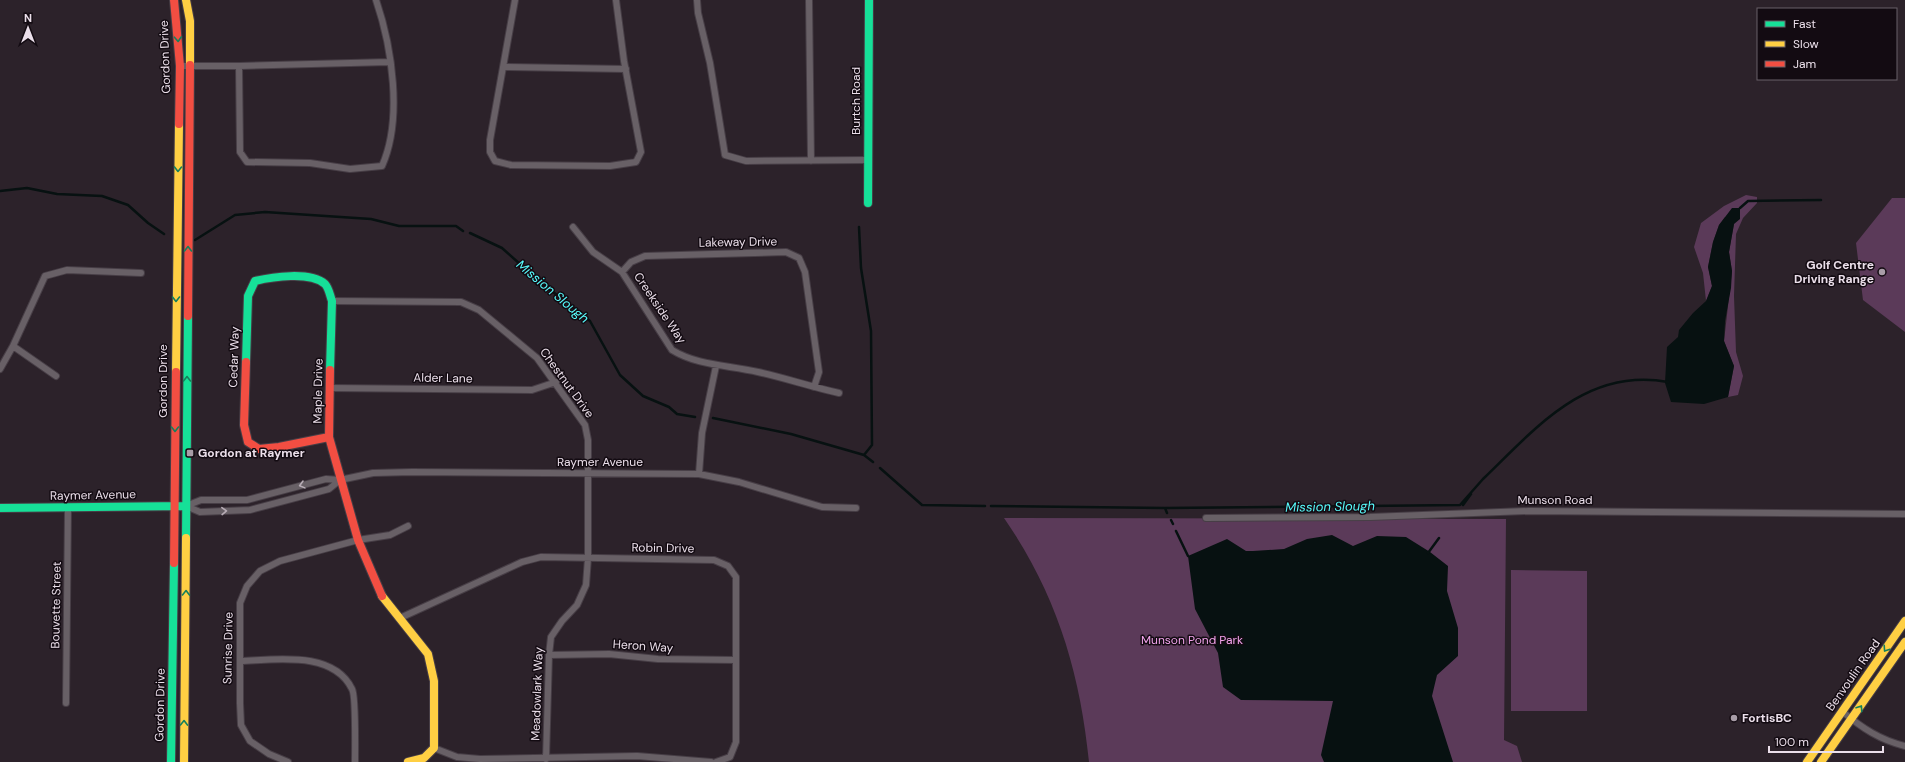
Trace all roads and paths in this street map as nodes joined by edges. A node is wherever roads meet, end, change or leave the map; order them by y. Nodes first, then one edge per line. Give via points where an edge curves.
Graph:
1 (174, 0) edge
2 (186, 0) edge
3 (376, 0) edge
4 (514, 0) edge
5 (616, 0) edge
6 (697, 0) edge
7 (809, 0) edge
8 (869, 0) edge
9 (389, 62) junction
10 (180, 66) junction
11 (189, 66) junction
12 (239, 66) junction
13 (504, 66) junction
14 (626, 69) junction
15 (868, 160) junction
16 (811, 161) junction
17 (868, 203) dead end
18 (573, 227) dead end
19 (141, 272) dead end
20 (622, 272) junction
21 (332, 302) junction
22 (13, 346) junction
23 (716, 366) junction
24 (0, 369) edge
25 (56, 376) dead end
26 (556, 382) junction
27 (814, 387) junction
28 (329, 388) junction
29 (839, 393) dead end
30 (328, 437) junction
31 (587, 474) junction
32 (699, 474) junction
33 (340, 480) junction
34 (174, 506) junction
35 (186, 506) junction
36 (0, 508) edge
37 (68, 508) junction
38 (856, 508) dead end
39 (1905, 514) edge
40 (1206, 518) dead end
41 (408, 526) dead end
42 (358, 540) junction
43 (588, 558) junction
44 (400, 618) junction
45 (1905, 622) edge
46 (1905, 642) edge
47 (548, 655) junction
48 (736, 660) junction
49 (240, 661) junction
50 (66, 703) dead end
51 (1843, 712) junction
52 (1852, 719) junction
53 (1905, 746) edge
54 (434, 748) junction
55 (546, 759) junction
56 (171, 762) edge
57 (184, 762) edge
58 (288, 762) edge
59 (355, 762) edge
60 (408, 762) edge
61 (711, 762) edge
62 (716, 762) edge
63 (1807, 762) edge
64 (1821, 762) edge

1 -> 10 main road, Gordon Drive
2 - 11 main road, Gordon Drive via 190,21
3 - 9 street via 388,40
4 - 13 street
5 - 14 street
6 - 16 street via 725,155 746,161
7 - 16 street
8 - 15 main road, Burtch Road
9 - 12 street
9 - 12 street via 393,85 392,122 387,155 382,166 350,169 310,163 247,162 240,152
10 - 11 street
10 -> 34 main road, Gordon Drive
11 - 12 street
35 -> 11 main road, Gordon Drive
13 - 14 street
13 - 14 street via 490,152 495,161 511,165 610,166 636,162 641,152
15 - 16 street
15 - 17 main road, Burtch Road
18 - 20 street, Creekside Way via 592,252
19 - 22 street via 67,270 45,276
20 - 23 street, Creekside Way via 672,350 684,358
20 - 27 street, Lakeway Drive via 631,262 645,256 786,252 798,258 805,272 819,372
21 - 26 street, Chestnut Drive via 461,302 479,310 537,358
21 - 28 main road, Maple Drive
21 - 30 main road, Cedar Way via 327,286 317,279 269,277 255,281 248,296 244,425 248,442 259,449
22 - 24 street
22 - 25 street
23 - 27 street, Creekside Way via 756,372
23 - 32 street via 702,433
26 - 28 street, Alder Lane via 532,390
26 - 31 street, Chestnut Drive via 586,425
27 - 29 street, Creekside Way
28 - 30 main road, Maple Drive
30 - 33 main road, Maple Drive
31 - 32 street, Raymer Avenue
31 - 33 street, Raymer Avenue via 412,472 373,473
31 - 43 street, Meadowlark Way
32 - 38 street, Raymer Avenue via 739,482 822,507
33 -> 35 street, Raymer Avenue via 326,479 247,500 201,500
35 -> 33 street, Raymer Avenue via 200,512 250,510 329,489
33 - 42 main road
34 - 35 main road, Raymer Avenue
34 - 37 main road, Raymer Avenue
34 - 56 main road, Gordon Drive
57 -> 35 main road, Gordon Drive
36 - 37 main road, Raymer Avenue
37 - 50 street, Bouvette Street
39 - 40 street, Munson Road via 1529,511 1370,517
41 - 42 street, Sunrise Drive via 390,535
42 - 44 main road via 383,598
42 - 49 street, Sunrise Drive via 280,561 260,571 247,586 240,603
43 - 44 street, Robin Drive via 541,557 522,562
43 - 47 street, Meadowlark Way via 586,585 577,605 551,637
43 - 48 street, Robin Drive via 714,560 728,566 736,577
44 - 54 main road via 428,654 434,682
45 -> 51 main road, Benvoulin Road
52 -> 46 main road, Benvoulin Road
47 - 48 street, Heron Way via 609,654 658,659
47 - 55 street, Meadowlark Way
48 - 62 street, Robin Drive via 736,742 730,757
49 - 58 street, Sunrise Drive via 241,724 250,741 269,754
49 - 59 street via 309,660 324,664 342,675 353,689
51 - 52 street
51 - 63 main road, Benvoulin Road
52 - 53 street via 1863,729 1891,743
52 - 64 main road, Benvoulin Road
54 - 55 street via 457,757
54 - 60 main road via 424,758
55 - 61 street via 637,756

